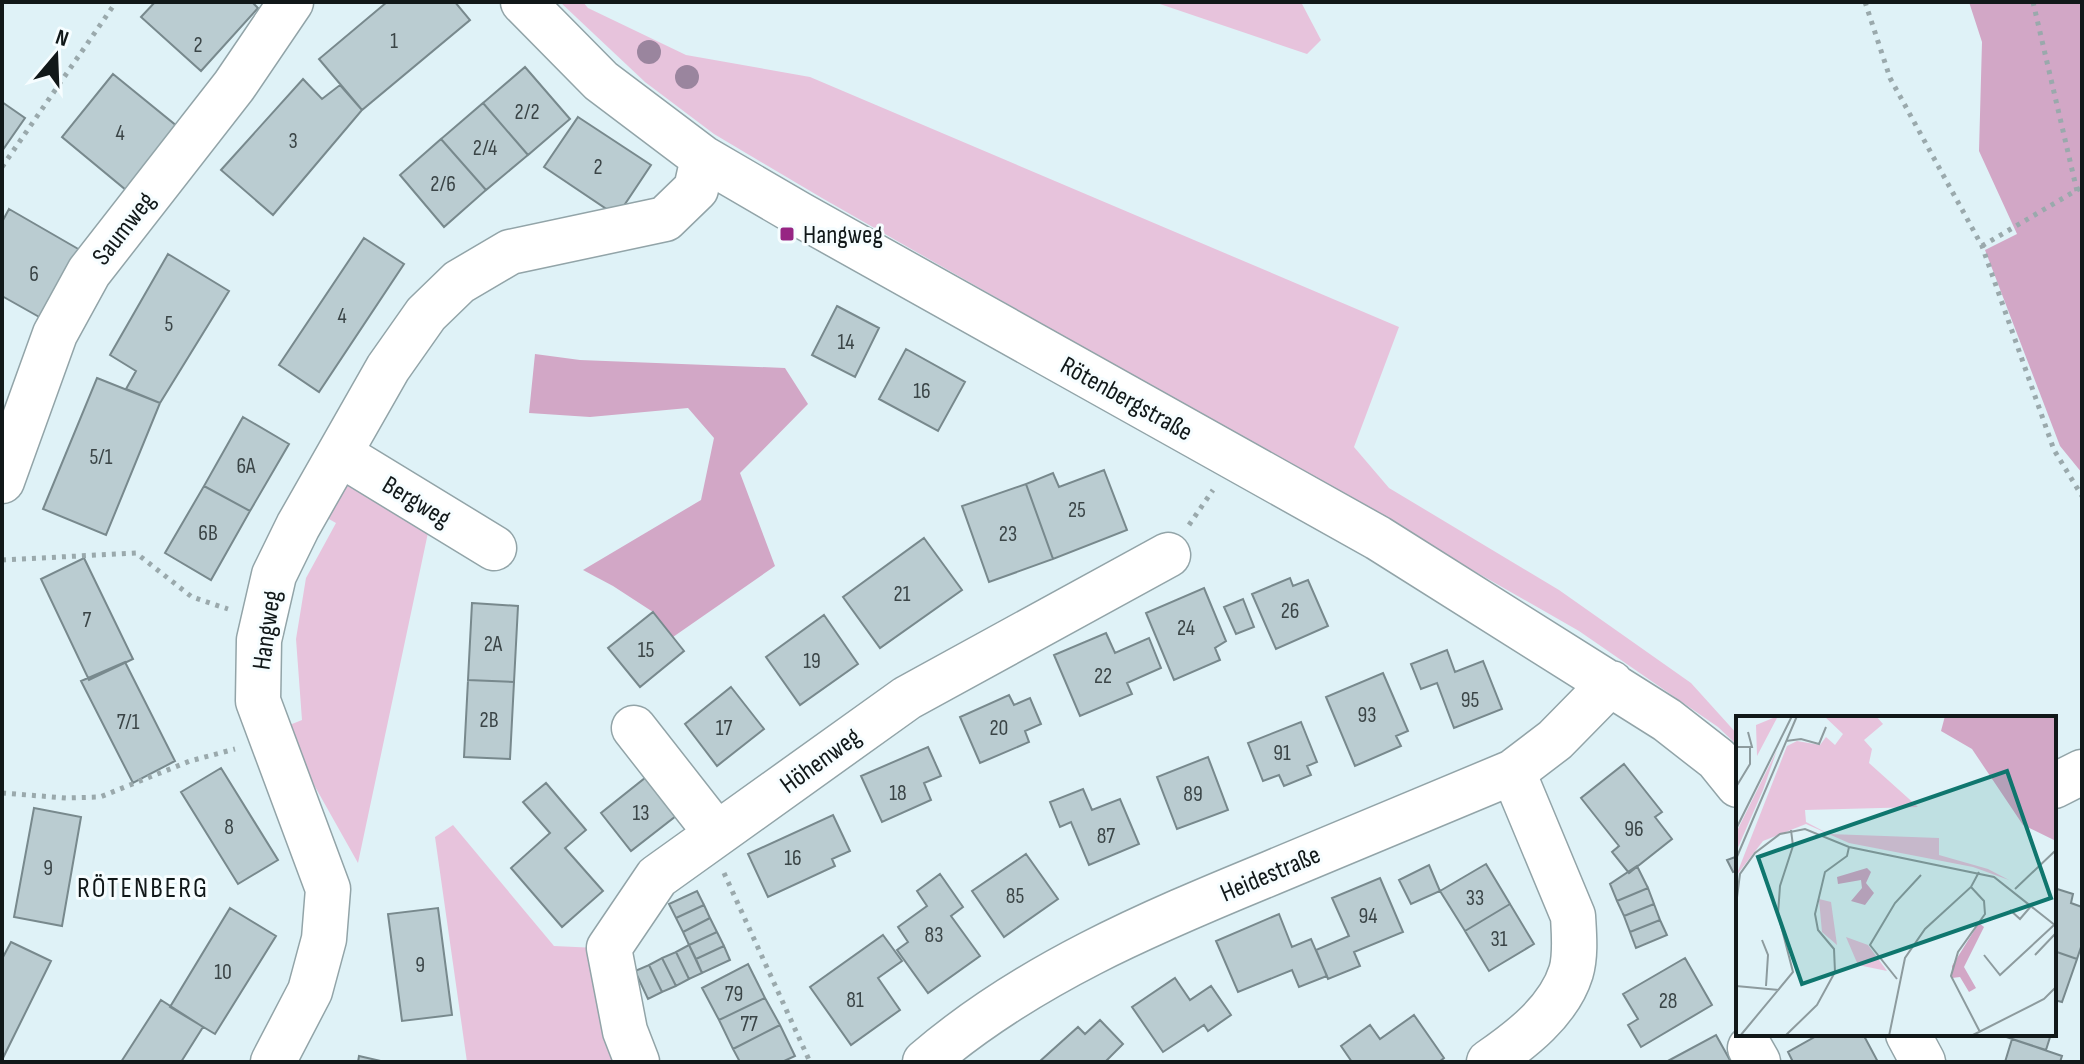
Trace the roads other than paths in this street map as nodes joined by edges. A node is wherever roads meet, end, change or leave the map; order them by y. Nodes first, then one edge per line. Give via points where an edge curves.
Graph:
1 (291, 2) edge
2 (523, 2) edge
3 (703, 158) junction
4 (340, 454) junction
5 (2, 481) edge
6 (494, 548) dead end
7 (1168, 555) road end
8 (1611, 683) junction
9 (634, 728) dead end
10 (1513, 772) junction
11 (2082, 772) edge
12 (1736, 783) edge
13 (2056, 785) edge
14 (713, 837) junction
15 (1909, 1036) edge
16 (273, 1062) edge
17 (637, 1062) edge
18 (925, 1062) edge
19 (1489, 1062) edge
20 (1923, 1062) edge

1 - 5 street, Saumweg via 234,86 89,272 55,334
2 - 3 street, Rötenbergstraße via 601,81
3 - 4 street, Hangweg via 696,189 665,219 510,252 459,282 426,314 388,368
3 - 8 street, Rötenbergstraße via 1378,538
4 - 6 street, Bergweg
4 - 16 street, Hangweg via 274,575 259,640 258,701 328,889 324,939 310,991
7 - 14 street, Höhenweg via 907,698
8 - 10 street, Heidestraße via 1555,740
8 - 12 street, Rötenbergstraße via 1717,759
9 - 14 street
10 - 18 street, Heidestraße via 1182,909 1061,967 964,1028
10 - 19 street via 1573,916 1574,942 1571,972 1547,1015
11 - 13 street
14 - 17 street, Höhenweg via 657,877 609,948 625,1031
15 - 20 street

